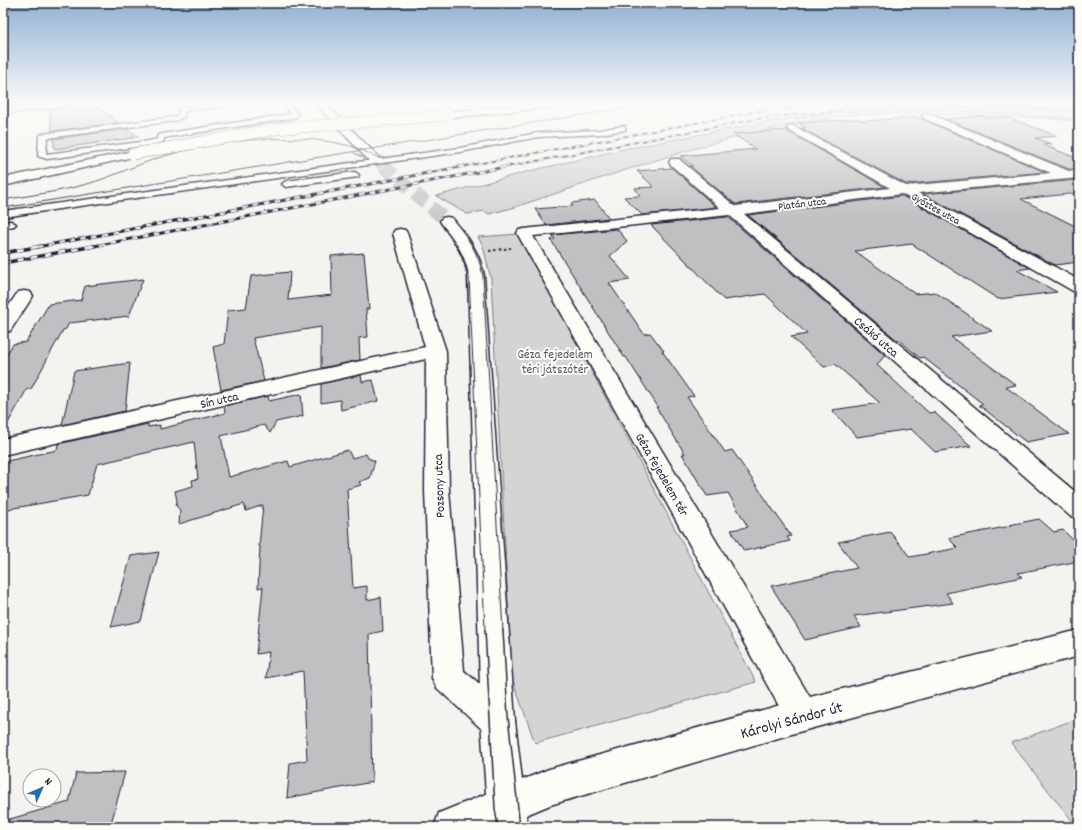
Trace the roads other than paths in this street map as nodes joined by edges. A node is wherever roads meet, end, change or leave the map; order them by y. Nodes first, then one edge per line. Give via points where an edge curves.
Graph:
1 (43, 143) edge
2 (152, 143) edge
3 (192, 143) edge
4 (359, 143) edge
5 (494, 143) edge
6 (818, 143) edge
7 (995, 143) edge
8 (424, 155) junction
9 (374, 159) tunnel mouth
10 (675, 162) dead end
11 (379, 171) dead end
12 (365, 173) dead end
13 (1075, 176) edge
14 (3, 182) edge
15 (903, 190) junction
16 (731, 211) junction
17 (3, 214) edge
18 (447, 221) tunnel mouth
19 (6, 223) edge
20 (400, 233) dead end
21 (528, 240) joint
22 (1079, 287) edge
23 (24, 296) dead end
24 (3, 327) edge
25 (436, 351) junction
26 (3, 447) edge
27 (1079, 510) edge
28 (1079, 643) edge
29 (802, 715) junction
30 (498, 721) junction
31 (507, 816) edge
32 (453, 827) edge

1 - 2 lane via 42,156 47,157
3 - 14 street, bridge
4 - 9 street
5 - 8 lane
6 - 15 street, Győztes utca
7 - 13 street
8 - 11 lane
8 - 17 lane
10 - 16 street, Csákó utca
12 - 19 lane via 323,180 114,202
13 - 15 street, Platán utca
15 - 16 street, Platán utca
15 - 22 street, Győztes utca
16 - 21 street, Platán utca
16 - 27 street, Csákó utca
18 - 30 street via 470,253 476,276
20 - 25 street, Pozsony utca
21 - 29 street, Géza fejedelem tér
23 - 24 street
25 - 26 street, Sín utca
25 - 30 street, Pozsony utca via 437,490 448,678
28 - 29 street, Károlyi Sándor út
29 - 31 street, Károlyi Sándor út via 550,787
30 - 31 street
31 - 32 street, Károlyi Sándor út

